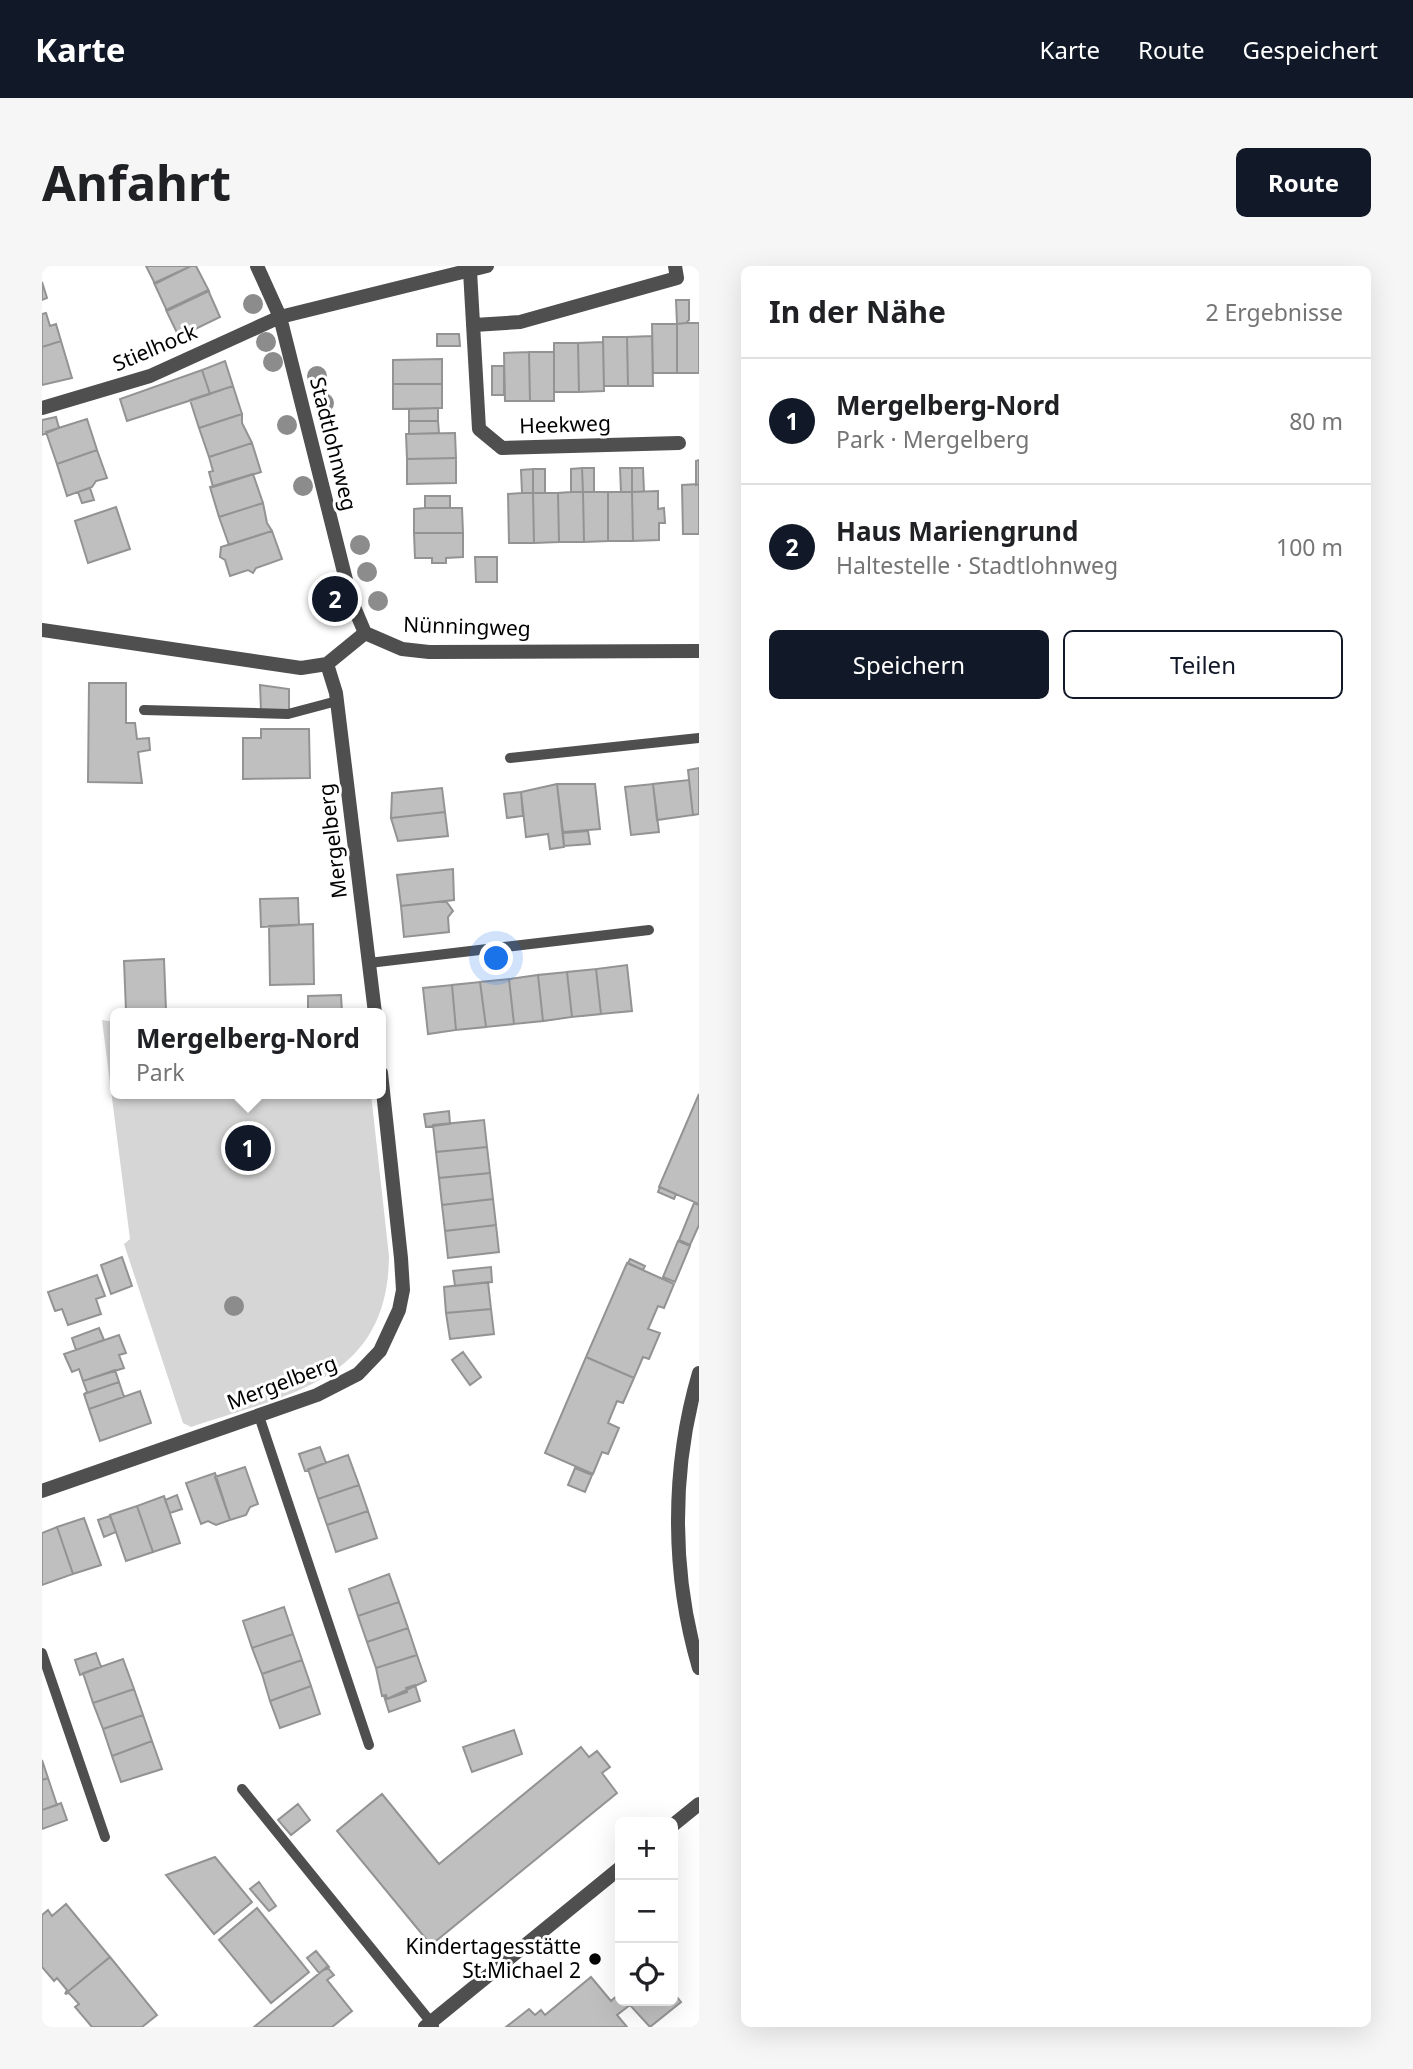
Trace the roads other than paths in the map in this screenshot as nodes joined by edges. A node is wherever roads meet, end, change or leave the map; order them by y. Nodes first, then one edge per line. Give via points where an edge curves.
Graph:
1 (257, 266) edge
2 (487, 266) edge
3 (675, 266) edge
4 (470, 271) junction
5 (280, 317) junction
6 (474, 325) junction
7 (42, 408) edge
8 (679, 443) dead end
9 (42, 630) edge
10 (365, 633) junction
11 (699, 651) edge
12 (327, 664) junction
13 (337, 701) junction
14 (144, 710) dead end
15 (699, 738) edge
16 (510, 758) dead end
17 (649, 930) dead end
18 (369, 962) junction
19 (374, 1008) edge
20 (384, 1099) edge
21 (699, 1373) edge
22 (259, 1416) junction
23 (42, 1491) edge
24 (42, 1653) edge
25 (699, 1668) edge
26 (369, 1745) dead end
27 (242, 1789) dead end
28 (699, 1804) edge
29 (678, 1821) edge
30 (105, 1837) dead end
31 (615, 1872) edge
32 (430, 2025) edge

1 - 5 street, Stadtlohnweg
2 - 4 street
3 - 6 street via 677,278 520,322
4 - 5 street
4 - 6 street, Heekweg
5 - 7 street, Stielhock via 150,376
5 - 10 street, Stadtlohnweg via 351,600
6 - 8 street, Heekweg via 479,429 502,448
9 - 12 street via 282,666
10 - 11 street, Nünningweg via 402,649 429,652
10 - 12 street
12 - 13 street, Mergelberg
13 - 14 lane via 288,714
13 - 18 street, Mergelberg
15 - 16 lane
17 - 18 lane
18 - 19 street, Mergelberg
20 - 22 street, Mergelberg via 401,1258 399,1310 380,1352 358,1374
21 - 25 street via 684,1445 678,1513 685,1606
22 - 23 street, Mergelberg
22 - 26 lane
24 - 30 lane
27 - 32 lane
28 - 29 street
31 - 32 street

